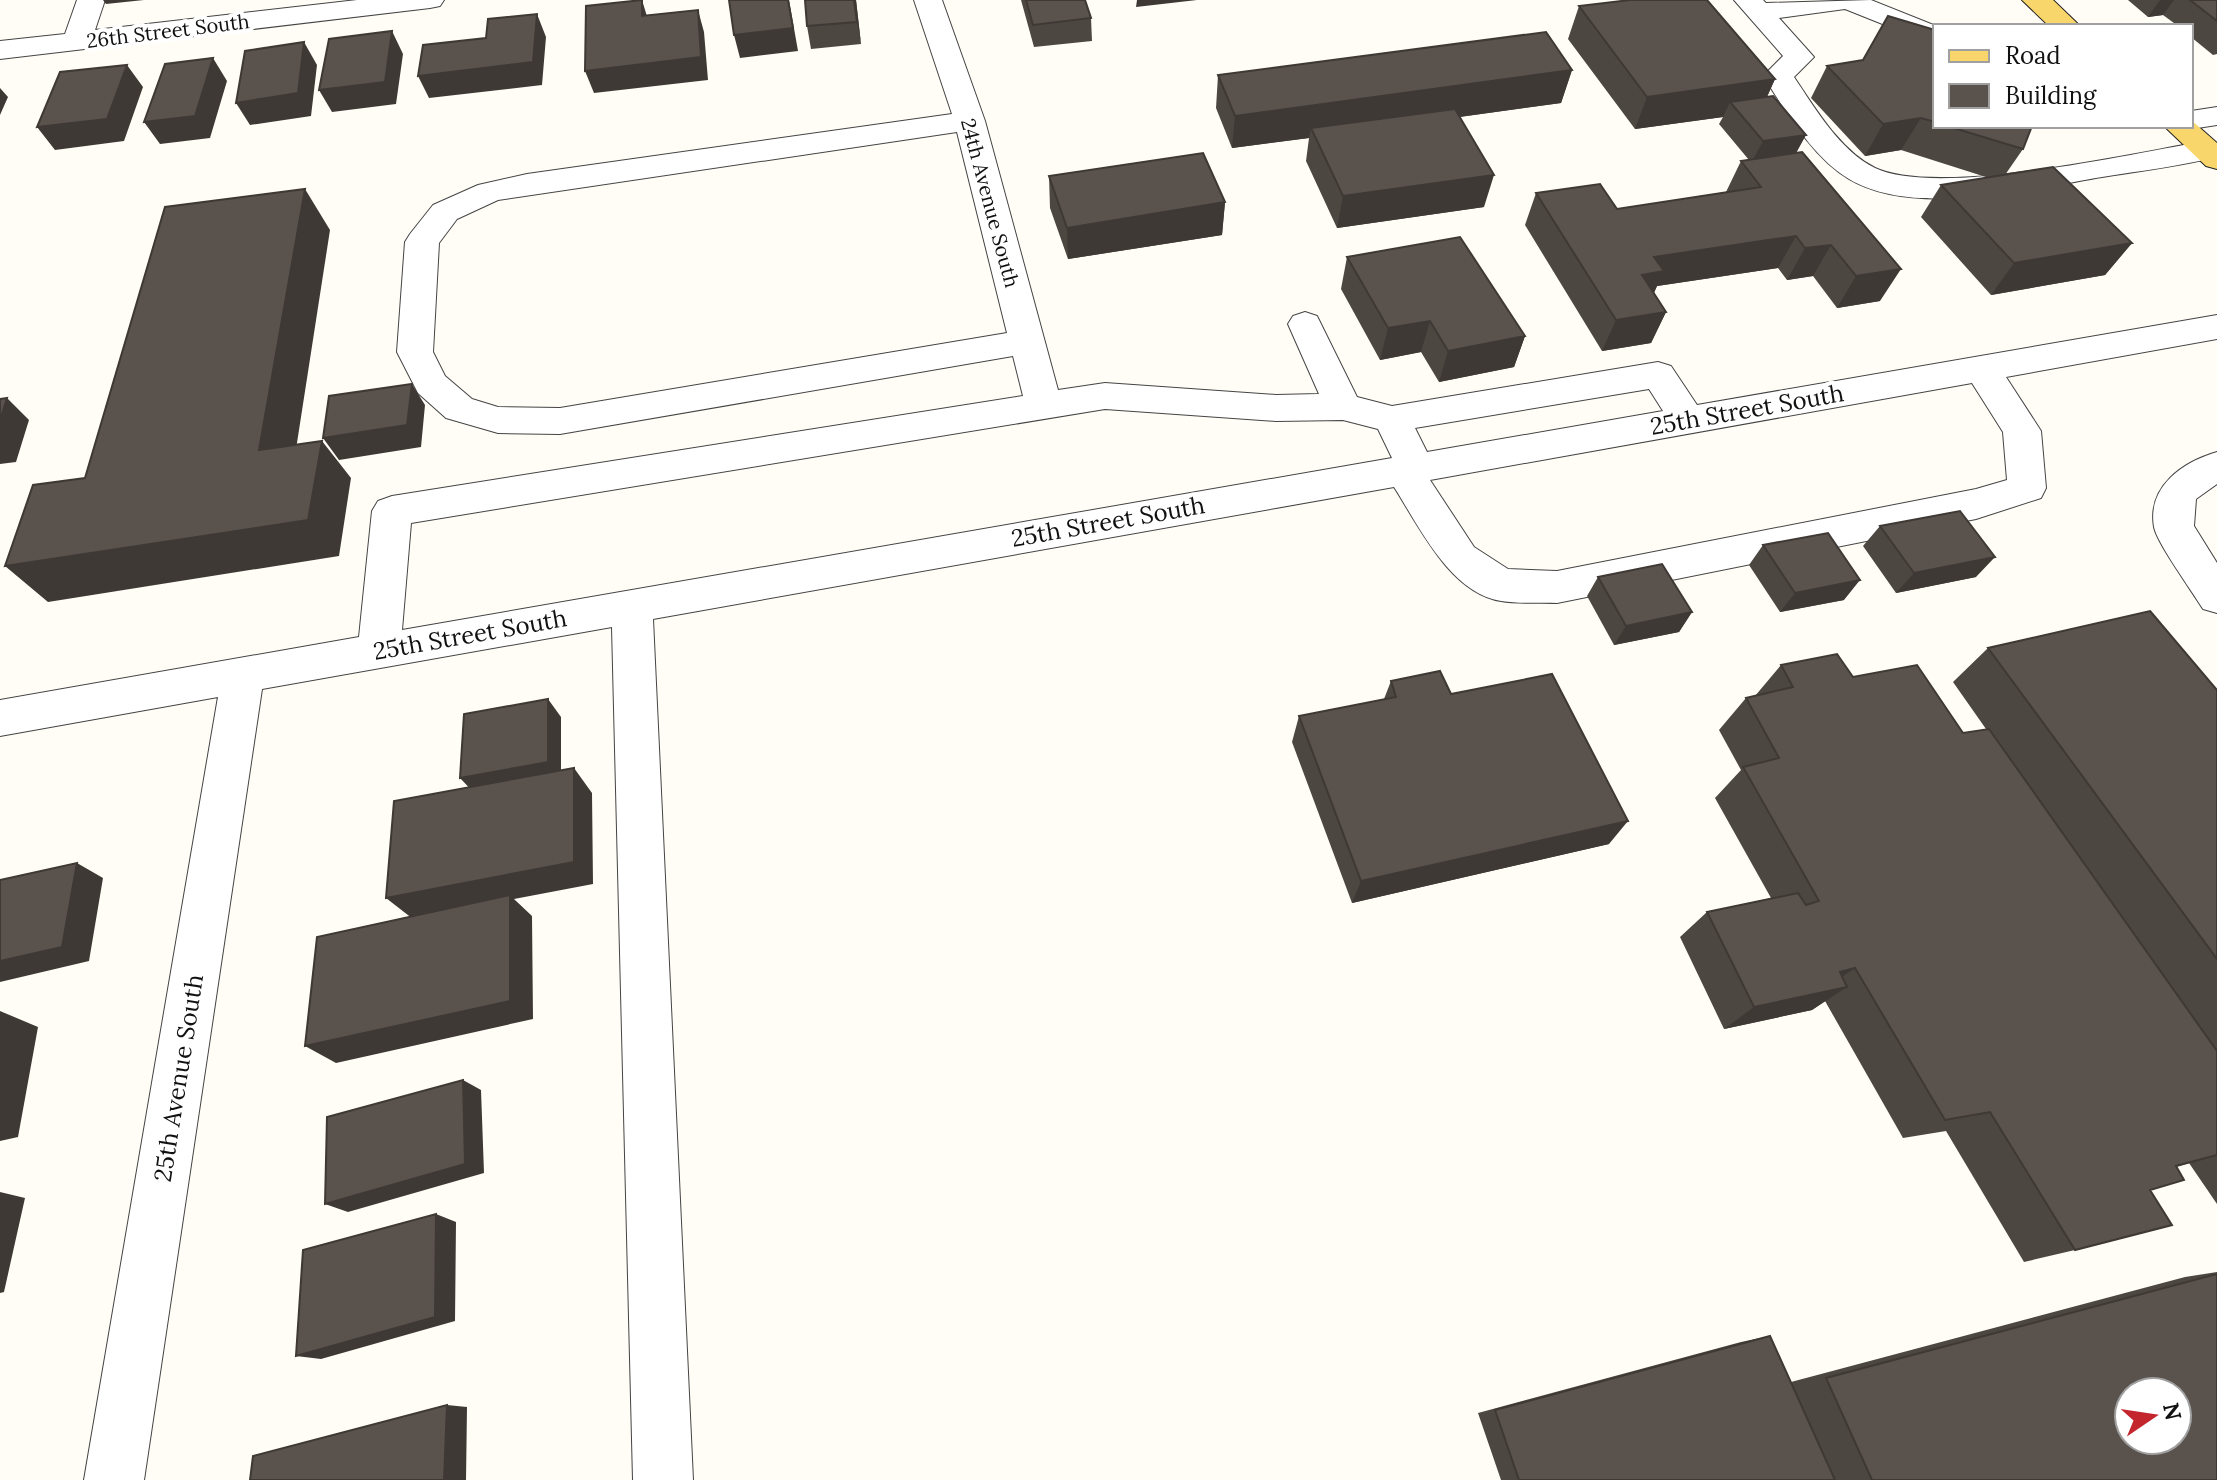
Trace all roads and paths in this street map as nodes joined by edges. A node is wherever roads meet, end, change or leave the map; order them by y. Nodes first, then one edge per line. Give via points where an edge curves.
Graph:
1 (91, 0) edge
2 (430, 0) edge
3 (928, 0) edge
4 (1851, 0) edge
5 (2036, 0) edge
6 (1753, 6) edge
7 (2064, 24) edge
8 (1933, 35) edge
9 (77, 41) junction
10 (0, 50) edge
11 (2217, 116) edge
12 (2193, 120) edge
13 (970, 121) junction
14 (2181, 128) edge
15 (2212, 155) edge
16 (1305, 324) dead end
17 (2217, 327) edge
18 (1026, 342) junction
19 (1982, 369) junction
20 (1343, 407) junction
21 (1044, 408) junction
22 (1392, 419) junction
23 (1688, 420) junction
24 (2217, 466) edge
25 (1410, 469) junction
26 (2217, 597) edge
27 (632, 607) junction
28 (379, 651) junction
29 (243, 675) junction
30 (0, 718) edge
31 (114, 1480) edge
32 (663, 1480) edge

1 - 9 street
2 - 9 street, 26th Street South
3 - 13 street, 24th Avenue South
4 - 6 street
4 - 8 street
5 - 7 main road
6 - 15 street via 1799,57 1778,76 1801,110 1855,170 1891,182 1982,187
9 - 10 street, 26th Street South
11 - 12 street
13 - 18 street, 24th Avenue South
13 - 18 street via 489,192 445,212 422,242 415,352 431,384 459,409 498,420 560,421
14 - 15 main road
16 - 20 street
17 - 19 street, 25th Street South
18 - 21 street, 24th Avenue South
19 - 23 street, 25th Street South
19 - 25 street via 2022,431 2027,488 1976,504 1557,587 1500,585 1460,558
20 - 21 street via 1276,408 1105,396
20 - 22 street
21 - 28 street via 392,511
22 - 23 street via 1658,375
22 - 25 street
23 - 25 street, 25th Street South
24 - 26 street via 2177,494 2174,527
25 - 27 street, 25th Street South
27 - 28 street, 25th Street South
27 - 32 street
28 - 29 street, 25th Street South
29 - 30 street, 25th Street South
29 - 31 street, 25th Avenue South

